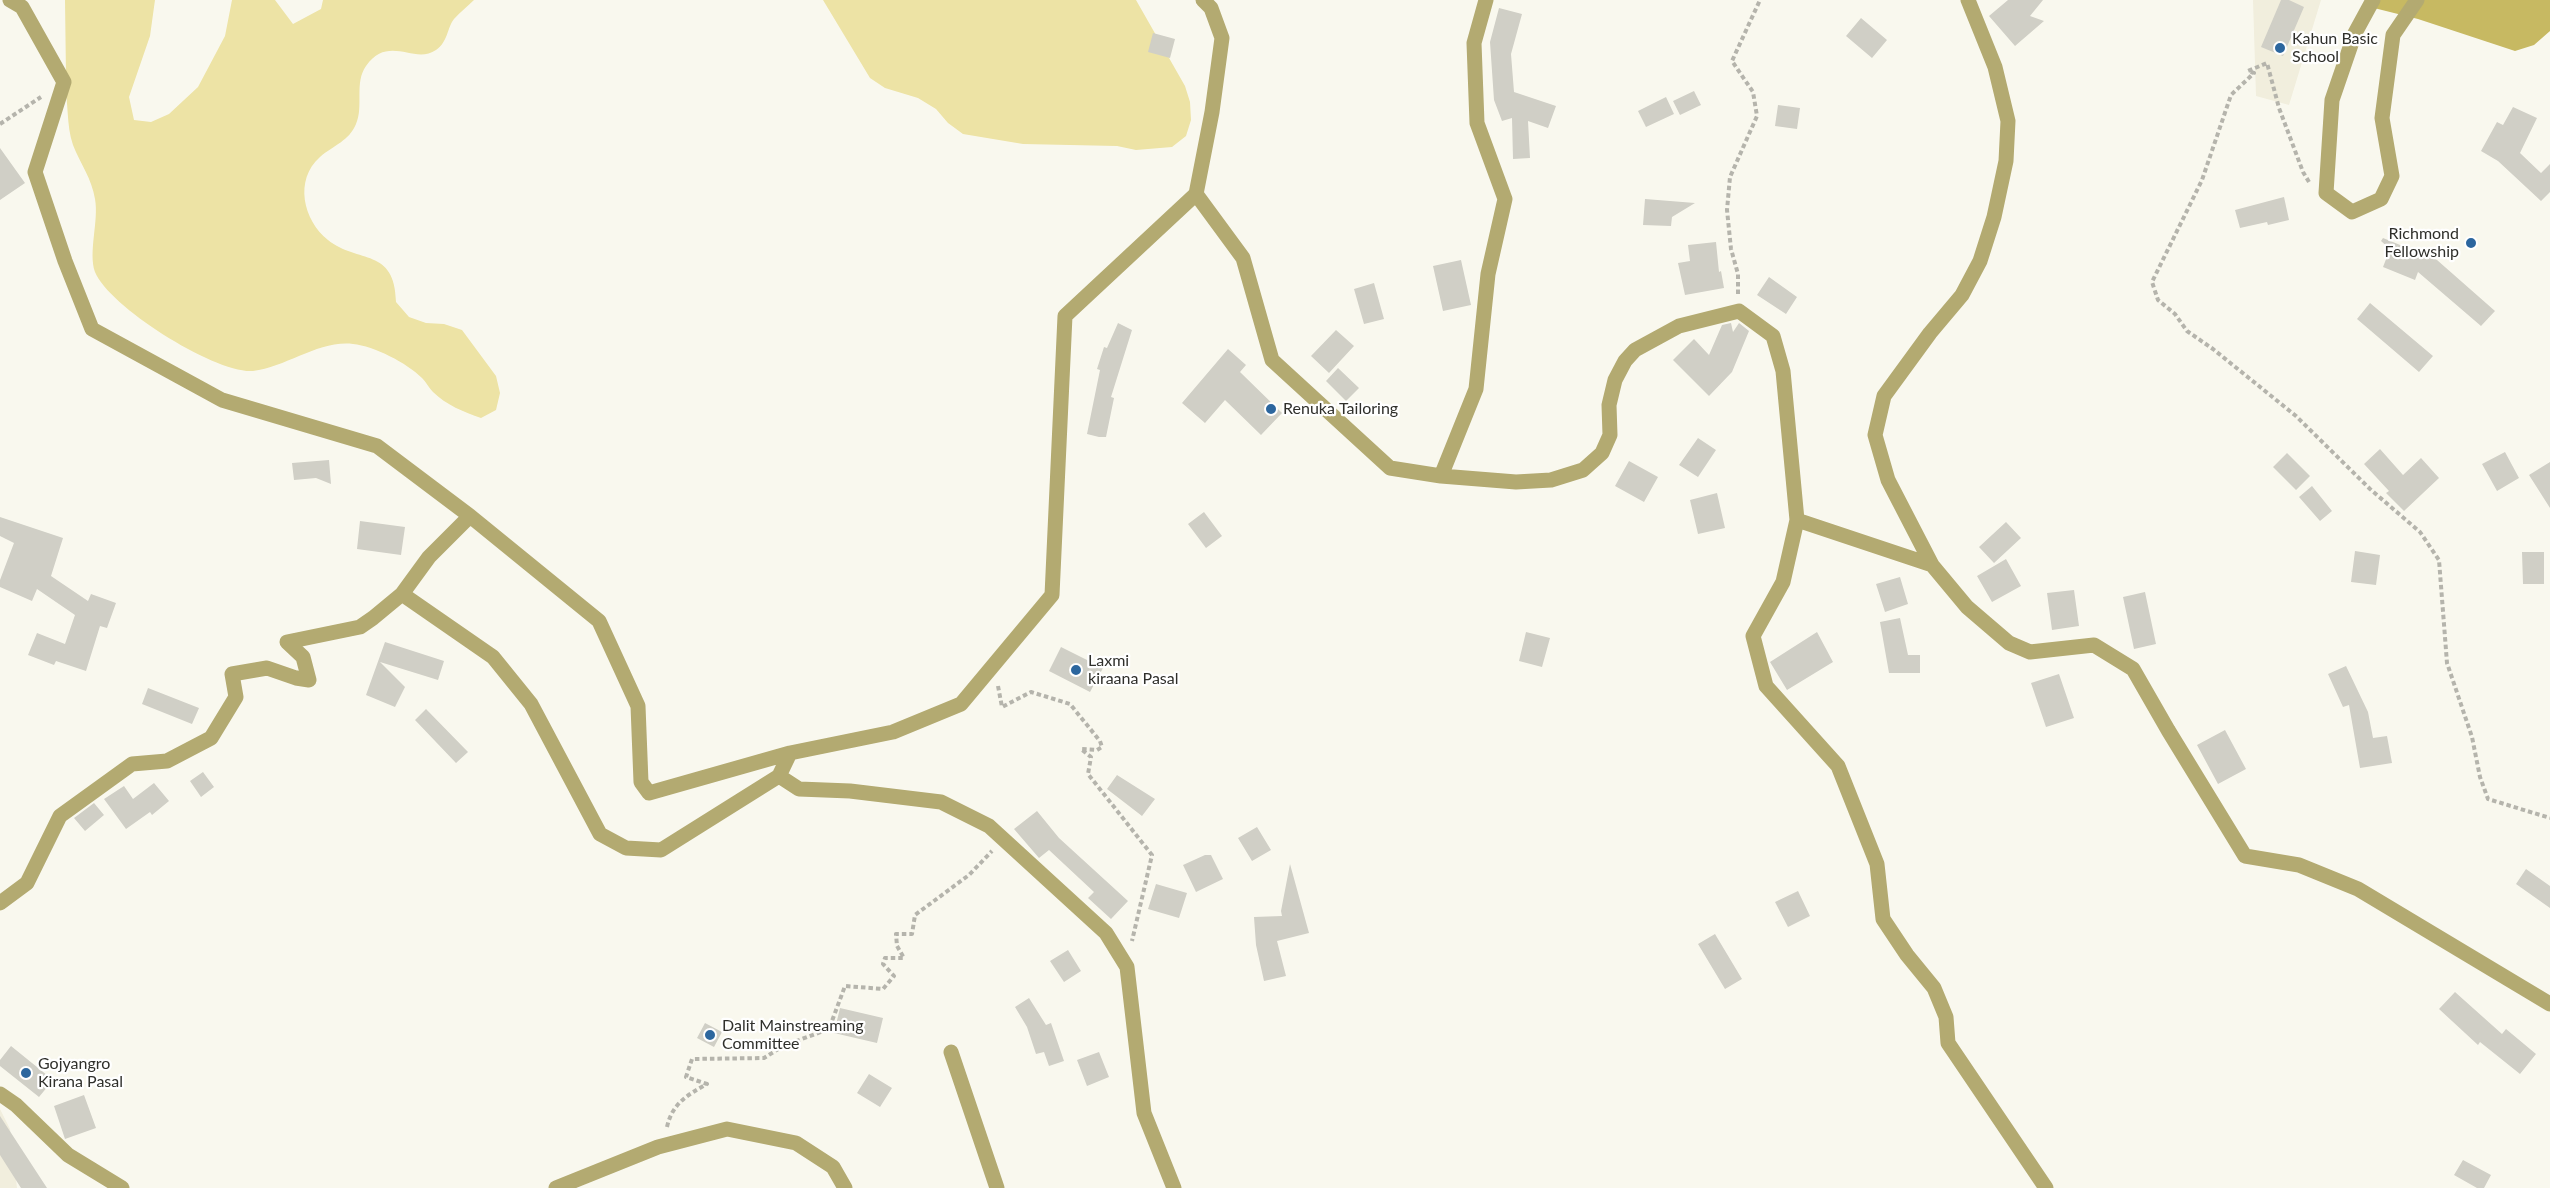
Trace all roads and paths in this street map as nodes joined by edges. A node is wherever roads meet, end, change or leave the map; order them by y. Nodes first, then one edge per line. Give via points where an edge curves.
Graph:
1 (10, 0) edge
2 (1203, 0) edge
3 (1486, 0) edge
4 (1760, 0) edge
5 (1968, 0) edge
6 (2373, 0) edge
7 (2417, 0) edge
8 (64, 82) junction
9 (0, 124) edge
10 (2326, 193) junction
11 (1196, 194) junction
12 (1739, 311) junction
13 (1441, 476) junction
14 (470, 516) junction
15 (1797, 520) junction
16 (1932, 565) junction
17 (402, 594) junction
18 (995, 665) junction
19 (790, 753) junction
20 (779, 776) junction
21 (2550, 818) edge
22 (1004, 840) junction
23 (0, 903) edge
24 (1127, 967) junction
25 (2550, 1004) edge
26 (951, 1052) dead end
27 (0, 1094) edge
28 (658, 1147) junction
29 (122, 1188) edge
30 (556, 1188) edge
31 (845, 1188) edge
32 (997, 1188) edge
33 (1174, 1188) edge
34 (2046, 1188) edge

1 - 8 street via 22,7
2 - 11 street via 1211,8 1222,38
3 - 13 street via 1474,43 1477,123 1505,199 1488,274 1476,389
4 - 12 path via 1732,61 1753,92 1757,116 1730,177 1727,210 1738,274
5 - 16 street via 1995,67 2008,121 2006,161 1980,261 1962,295 1884,396 1875,435 1888,480
6 - 10 street via 2355,33 2332,100
7 - 10 street via 2393,35 2382,118 2392,176 2381,199 2352,212
8 - 9 path
8 - 14 street via 35,172 64,261 92,329 222,400 376,446
10 - 21 path via 2319,184 2309,182 2303,172 2267,63 2248,70 2254,73 2230,95 2202,180 2152,282 2158,300 2187,331 2295,416 2420,532 2439,560 2447,663 2488,799
11 - 13 street via 1243,258 1272,360 1389,468
11 - 18 street via 1065,316 1052,595
12 - 13 street via 1679,326 1635,350 1615,380 1610,435 1602,453 1583,470 1551,480 1516,482
12 - 15 street via 1773,336 1783,371
14 - 17 street via 429,557
14 - 19 street via 599,621 638,706 641,782 649,793
15 - 16 street
15 - 34 street via 1783,582 1754,636 1766,686 1838,766 1877,864 1883,919 1934,988 1946,1017 1948,1043
16 - 25 street via 1967,607 2009,643 2030,652 2094,645 2133,669 2245,856 2299,865 2358,889
17 - 20 street via 493,657 531,704 600,834 626,848 661,850
17 - 23 street via 360,627 287,642 303,657 309,680 267,668 232,674 236,697 211,738 167,761 132,764 60,816 27,883
18 - 19 street via 961,704 893,732
18 - 24 path via 1002,707 1031,692 1070,704 1102,747 1081,749 1091,758 1088,774 1152,855
19 - 20 street
20 - 22 street via 799,789 940,802 989,826
22 - 24 street via 1106,933
22 - 28 path via 969,875 915,915 912,934 896,934 904,958 885,958 883,964 894,976 883,989 845,986 829,1029 783,1046 764,1058 692,1059 686,1077 707,1084 684,1097 670,1114
24 - 33 street via 1144,1113
26 - 32 street
27 - 29 street via 68,1155
28 - 30 street
28 - 31 street via 727,1129 796,1143 833,1167

